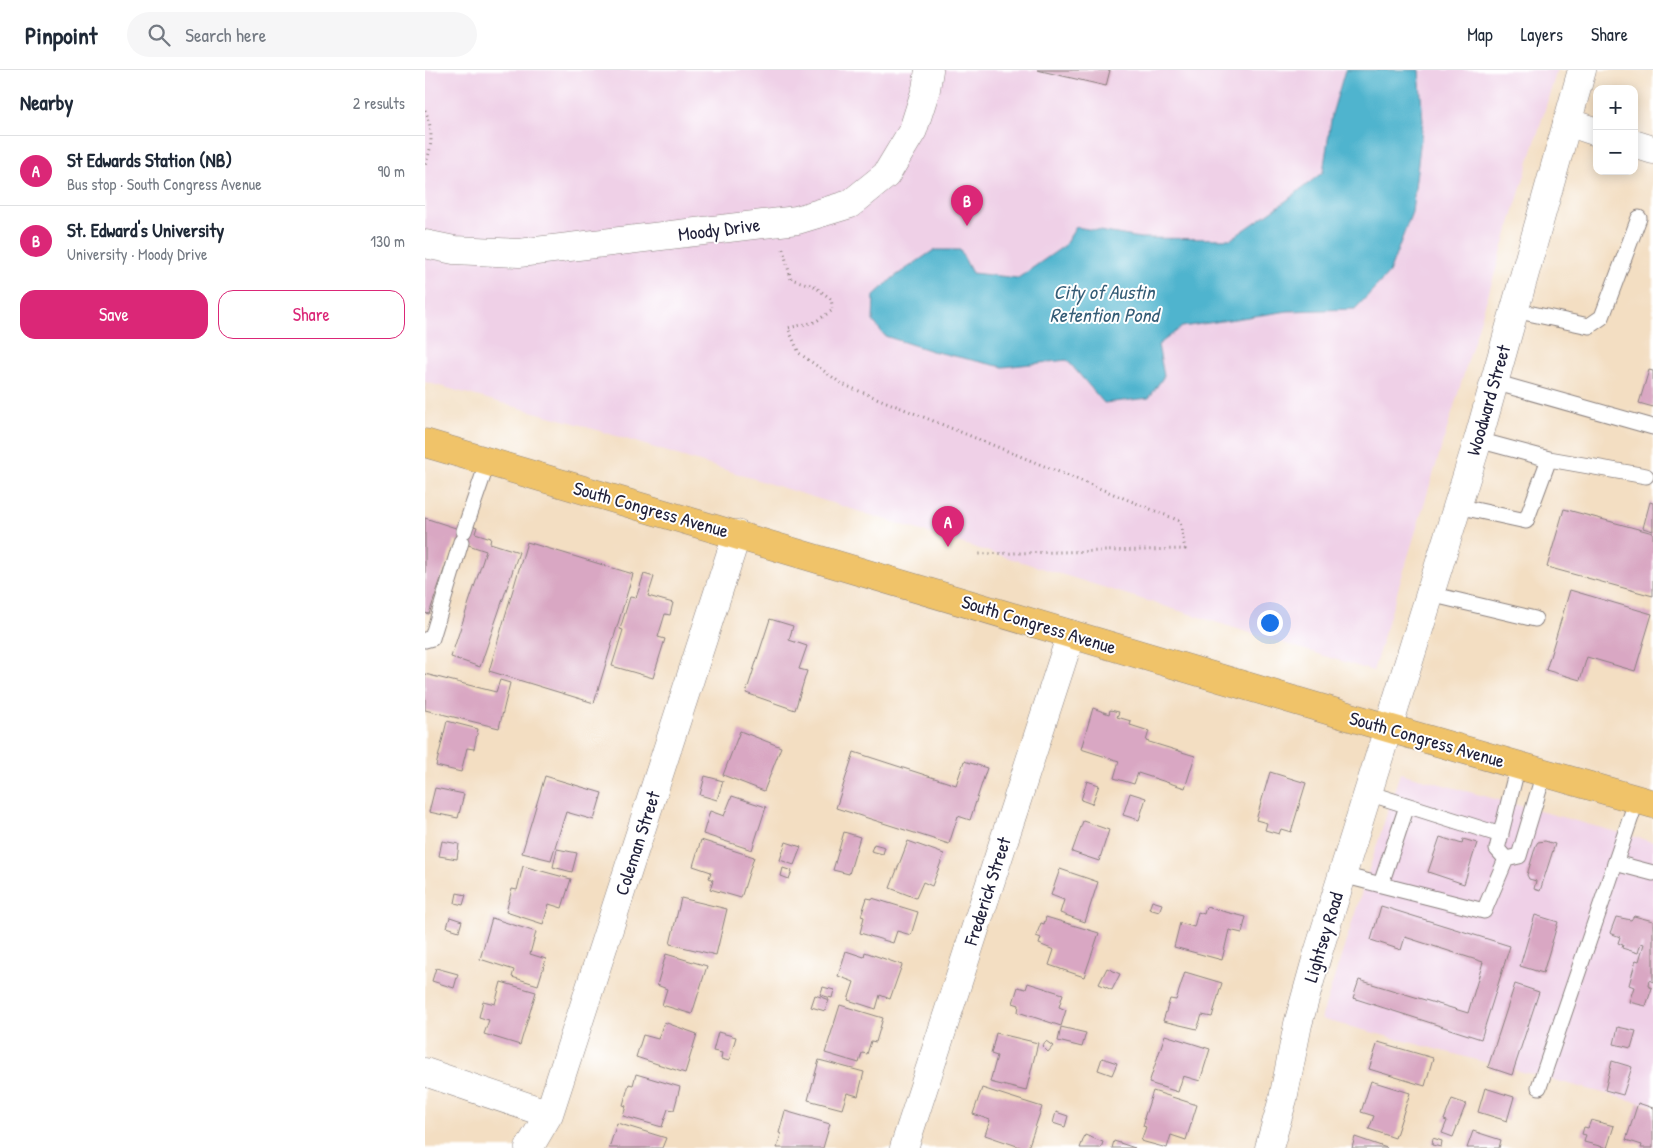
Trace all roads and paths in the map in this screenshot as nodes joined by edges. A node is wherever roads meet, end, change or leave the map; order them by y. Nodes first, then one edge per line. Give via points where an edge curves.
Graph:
1 (929, 70) edge
2 (1582, 70) edge
3 (425, 110) edge
4 (1567, 122) junction
5 (1593, 131) edge
6 (1638, 145) edge
7 (1653, 150) edge
8 (425, 165) edge
9 (1639, 218) dead end
10 (425, 244) edge
11 (783, 248) dead end
12 (1514, 310) junction
13 (1494, 382) junction
14 (1653, 427) edge
15 (1478, 440) junction
16 (425, 443) edge
17 (1549, 459) junction
18 (488, 461) junction
19 (1646, 476) dead end
20 (1457, 506) junction
21 (737, 534) junction
22 (977, 554) dead end
23 (1429, 594) junction
24 (1535, 619) dead end
25 (1071, 634) junction
26 (428, 639) edge
27 (1388, 728) junction
28 (1518, 765) junction
29 (1544, 773) junction
30 (1367, 793) junction
31 (1645, 802) edge
32 (1407, 806) junction
33 (1501, 835) junction
34 (1506, 859) junction
35 (1615, 862) junction
36 (1653, 874) edge
37 (1342, 875) junction
38 (1381, 884) junction
39 (425, 1072) edge
40 (1539, 1087) dead end
41 (549, 1114) junction
42 (529, 1148) edge
43 (904, 1148) edge
44 (1269, 1148) edge

1 - 10 street, Moody Drive via 927,89 913,130 886,175 850,204 797,220 519,253 454,250
2 - 4 street, Woodward Street
3 - 8 path via 432,136
4 - 5 street
4 - 12 street, Woodward Street
6 - 7 street
9 - 12 lane via 1602,317 1589,326
11 - 22 path via 791,279 814,286 831,299 833,310 815,322 788,328 799,353 842,384 1180,521 1185,550
12 - 13 street, Woodward Street
13 - 14 lane
13 - 15 street, Woodward Street
15 - 17 lane
15 - 20 street, Woodward Street
16 - 18 main road, South Congress Avenue
17 - 19 lane
17 - 20 lane via 1526,520
18 - 21 main road, South Congress Avenue
18 - 26 lane
20 - 23 street, Woodward Street
21 - 25 main road, South Congress Avenue
21 - 41 street, Coleman Street
23 - 24 lane
23 - 27 street, Woodward Street
25 - 27 main road, South Congress Avenue
25 - 43 street, Frederick Street
27 - 28 main road, South Congress Avenue
27 - 30 street, Lightsey Road
28 - 29 main road, South Congress Avenue
28 - 33 lane
29 - 31 main road, South Congress Avenue
29 - 34 lane via 1519,856
30 - 32 lane
30 - 37 street, Lightsey Road
31 - 35 lane
32 - 33 lane
32 - 38 lane
33 - 34 lane via 1497,849
34 - 38 lane via 1484,911
35 - 36 lane
35 - 40 lane
37 - 38 lane
37 - 44 street, Lightsey Road via 1298,1024
39 - 41 street
41 - 42 street, Coleman Street

